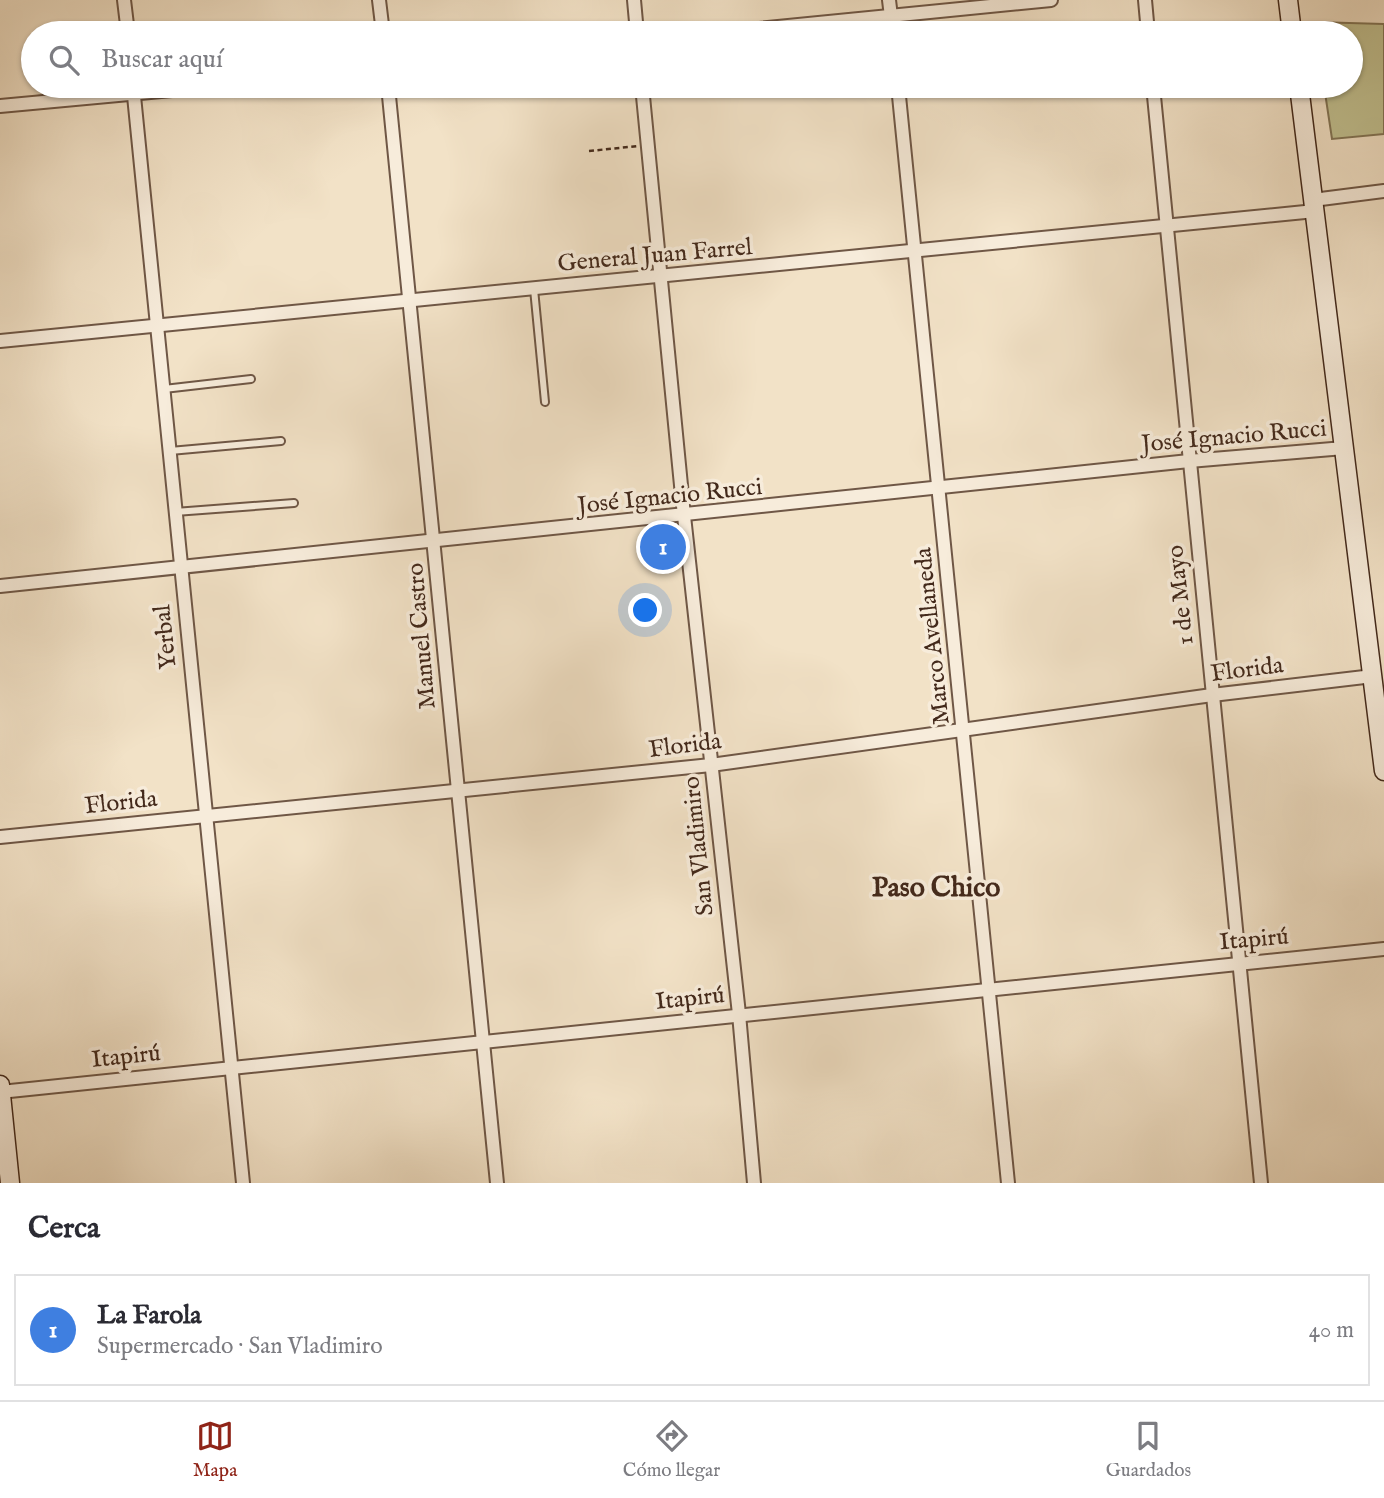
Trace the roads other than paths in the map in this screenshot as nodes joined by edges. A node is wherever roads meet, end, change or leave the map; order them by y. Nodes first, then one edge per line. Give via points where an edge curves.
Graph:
1 (124, 0) edge
2 (379, 0) edge
3 (634, 0) edge
4 (889, 0) edge
5 (1051, 0) edge
6 (1144, 0) edge
7 (1288, 0) edge
8 (891, 16) junction
9 (127, 21) edge
10 (382, 21) edge
11 (636, 21) edge
12 (840, 21) edge
13 (892, 21) edge
14 (1147, 21) edge
15 (1291, 21) edge
16 (66, 98) edge
17 (134, 98) edge
18 (389, 98) edge
19 (643, 98) edge
20 (899, 98) edge
21 (1154, 98) edge
22 (1300, 98) edge
23 (0, 106) edge
24 (1384, 191) edge
25 (1314, 206) junction
26 (1167, 226) junction
27 (915, 251) junction
28 (661, 277) junction
29 (534, 289) junction
30 (408, 300) junction
31 (157, 325) junction
32 (0, 341) edge
33 (251, 379) dead end
34 (164, 389) junction
35 (545, 401) dead end
36 (281, 441) dead end
37 (1344, 448) junction
38 (170, 451) junction
39 (1189, 461) junction
40 (939, 489) junction
41 (294, 503) dead end
42 (175, 512) junction
43 (684, 516) junction
44 (435, 542) junction
45 (180, 567) junction
46 (0, 586) edge
47 (1373, 676) junction
48 (1212, 695) junction
49 (963, 730) junction
50 (711, 765) junction
51 (1384, 771) edge
52 (458, 792) junction
53 (206, 816) junction
54 (0, 837) edge
55 (1384, 949) edge
56 (1239, 962) junction
57 (989, 990) junction
58 (739, 1014) junction
59 (484, 1042) junction
60 (230, 1068) junction
61 (0, 1086) edge
62 (0, 1092) edge
63 (10, 1183) edge
64 (243, 1183) edge
65 (497, 1183) edge
66 (754, 1183) edge
67 (1008, 1183) edge
68 (1261, 1183) edge

1 - 9 street
2 - 10 street
3 - 11 street
4 - 8 street
5 - 8 street
6 - 14 street
7 - 15 street
8 - 12 street
8 - 13 street
16 - 23 street
17 - 31 street, Yerbal
18 - 30 street, Manuel Castro
19 - 28 street, San Vladimiro
20 - 27 street, Marco Avellaneda
21 - 26 street, 1 de Mayo
22 - 25 street
24 - 25 street, General Juan Farrel
25 - 26 street, General Juan Farrel
25 - 37 street
26 - 27 street, General Juan Farrel
26 - 39 street, 1 de Mayo
27 - 28 street, General Juan Farrel
27 - 40 street, Marco Avellaneda
28 - 29 street, General Juan Farrel
28 - 43 street, San Vladimiro
29 - 30 street, General Juan Farrel
29 - 35 lane
30 - 31 street, General Juan Farrel
30 - 44 street, Manuel Castro
31 - 32 street, General Juan Farrel
31 - 34 street, Yerbal
33 - 34 lane
34 - 38 street, Yerbal
36 - 38 lane
37 - 39 street, José Ignacio Rucci
37 - 47 street
38 - 42 street, Yerbal
39 - 40 street, José Ignacio Rucci
39 - 48 street, 1 de Mayo
40 - 43 street, José Ignacio Rucci
40 - 49 street, Marco Avellaneda
41 - 42 lane
42 - 45 street, Yerbal
43 - 44 street, José Ignacio Rucci
43 - 50 street, San Vladimiro
44 - 45 street, José Ignacio Rucci
44 - 52 street, Manuel Castro
45 - 46 street, José Ignacio Rucci
45 - 53 street, Yerbal
47 - 48 street, Florida
47 - 51 street
48 - 49 street, Florida
48 - 56 street, 1 de Mayo
49 - 50 street, Florida
49 - 57 street, Marco Avellaneda
50 - 52 street, Florida
50 - 58 street, San Vladimiro
52 - 53 street, Florida
52 - 59 street, Manuel Castro
53 - 54 street, Florida
53 - 60 street, Yerbal
55 - 56 street, Itapirú
56 - 57 street, Itapirú
56 - 68 street, 1 de Mayo
57 - 58 street, Itapirú
57 - 67 street, Marco Avellaneda
58 - 59 street, Itapirú
58 - 66 street, San Vladimiro
59 - 60 street, Itapirú
59 - 65 street, Manuel Castro
60 - 62 street, Itapirú
60 - 64 street, Yerbal
61 - 62 street
62 - 63 street

